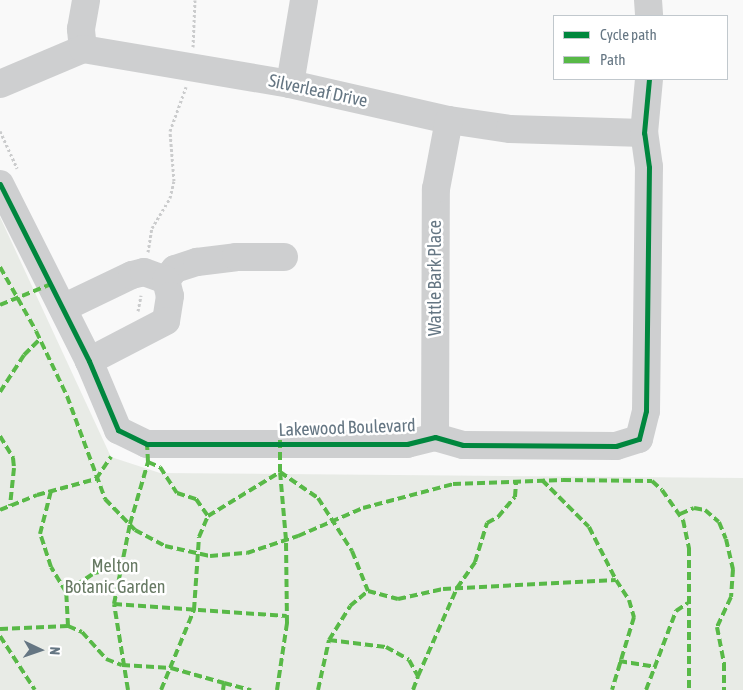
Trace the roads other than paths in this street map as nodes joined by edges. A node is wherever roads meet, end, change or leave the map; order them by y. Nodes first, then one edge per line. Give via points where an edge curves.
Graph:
1 (86, 0) edge
2 (304, 0) edge
3 (648, 0) edge
4 (649, 15) edge
5 (83, 49) junction
6 (650, 80) edge
7 (0, 84) edge
8 (290, 84) junction
9 (449, 120) junction
10 (644, 133) junction
11 (9, 178) edge
12 (284, 257) dead end
13 (155, 276) junction
14 (63, 308) junction
15 (89, 361) junction
16 (435, 437) junction

1 - 5 street via 81,29
2 - 8 street
3 - 4 street
5 - 7 street
5 - 8 street, Silverleaf Drive
6 - 10 street, Lakewood Boulevard
8 - 9 street, Silverleaf Drive
9 - 10 street, Silverleaf Drive via 510,129
9 - 16 street, Wattle Bark Place via 436,190
10 - 16 street, Lakewood Boulevard via 649,166 646,412 639,439 616,446 463,445
11 - 14 street, Lakewood Boulevard via 49,285
12 - 13 street via 236,257 197,262
13 - 14 street
13 - 15 street via 170,296 166,321
14 - 15 street, Lakewood Boulevard
15 - 16 street, Lakewood Boulevard via 118,430 147,444 407,444

